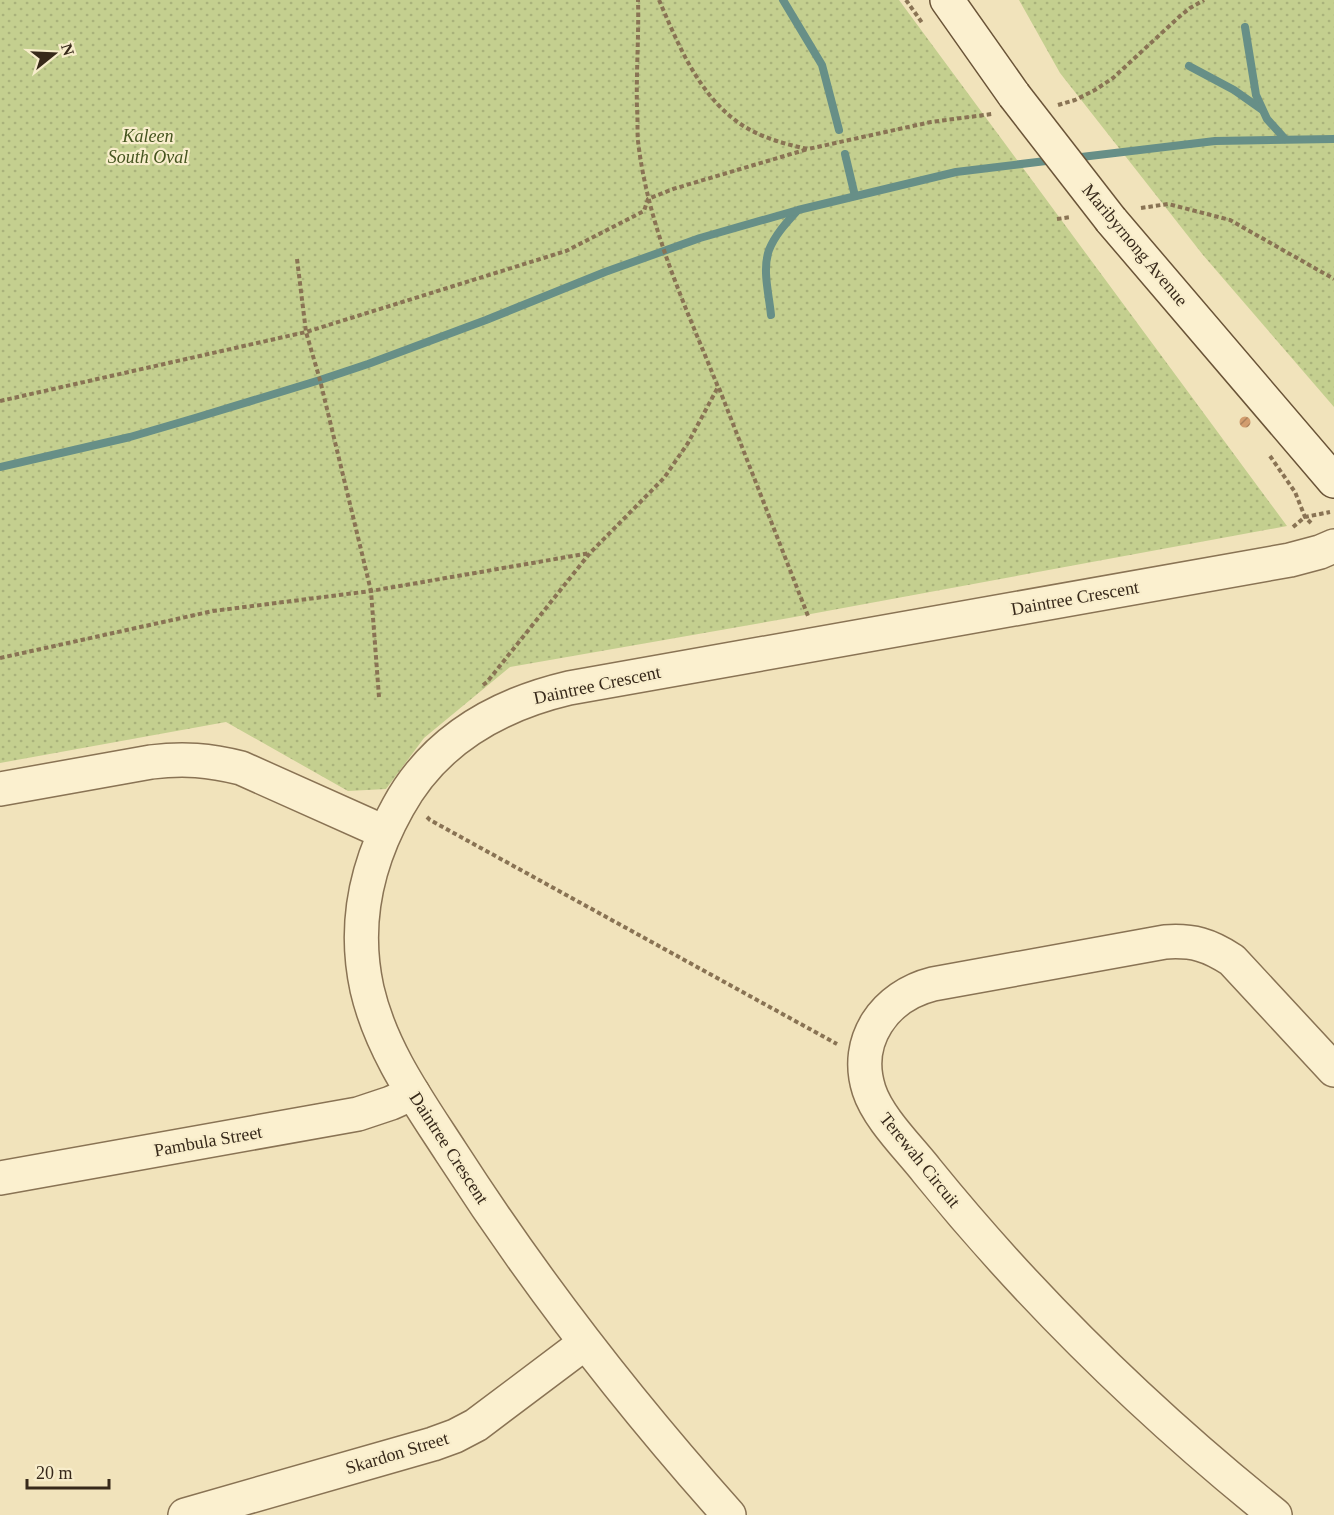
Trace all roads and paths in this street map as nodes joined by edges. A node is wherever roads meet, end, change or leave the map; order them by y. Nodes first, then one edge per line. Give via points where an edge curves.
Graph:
1 (638, 0) edge
2 (659, 0) edge
3 (947, 0) edge
4 (1204, 0) edge
5 (1006, 104) junction
6 (1054, 106) dead end
7 (808, 149) junction
8 (648, 199) junction
9 (1168, 204) dead end
10 (297, 259) dead end
11 (1334, 279) edge
12 (306, 332) junction
13 (718, 387) junction
14 (0, 401) edge
15 (1334, 481) edge
16 (1334, 546) edge
17 (590, 553) junction
18 (371, 591) junction
19 (813, 645) junction
20 (0, 658) edge
21 (478, 688) dead end
22 (379, 697) dead end
23 (0, 789) edge
24 (402, 799) junction
25 (384, 832) junction
26 (866, 1060) junction
27 (1334, 1070) edge
28 (413, 1093) junction
29 (0, 1178) edge
30 (585, 1343) junction
31 (185, 1515) edge
32 (729, 1515) edge
33 (1275, 1515) edge

1 - 8 path via 638,141
2 - 7 path via 681,52 721,107 759,135
3 - 5 street, Maribyrnong Avenue
4 - 6 path via 1179,17 1113,78 1075,100
5 - 7 path
5 - 15 street, Maribyrnong Avenue, bridge via 1111,219
7 - 8 path
8 - 12 path via 644,211 566,251
8 - 13 path via 669,266
9 - 11 path via 1230,220
10 - 12 path
12 - 14 path
12 - 18 path
13 - 17 path via 664,478
13 - 19 path via 809,617
16 - 19 street, Daintree Crescent via 1290,560
17 - 18 path
17 - 21 path via 487,682
18 - 20 path via 213,611
18 - 22 path
19 - 24 street, Daintree Crescent via 569,688 517,703 448,745
23 - 25 street via 151,762 196,760 262,776
24 - 25 street, Daintree Crescent
24 - 26 path via 418,807 430,820
25 - 28 street, Daintree Crescent via 367,882 363,962 374,1014
26 - 27 street, Terewah Circuit via 871,1035 885,1011 920,987 1179,941 1208,946 1232,960
26 - 33 street, Terewah Circuit via 869,1090 882,1115 993,1249 1114,1374
28 - 29 street, Pambula Street via 358,1114
28 - 30 street, Daintree Crescent via 500,1225
30 - 31 street, Skardon Street via 496,1412 456,1436
30 - 32 street, Daintree Crescent

